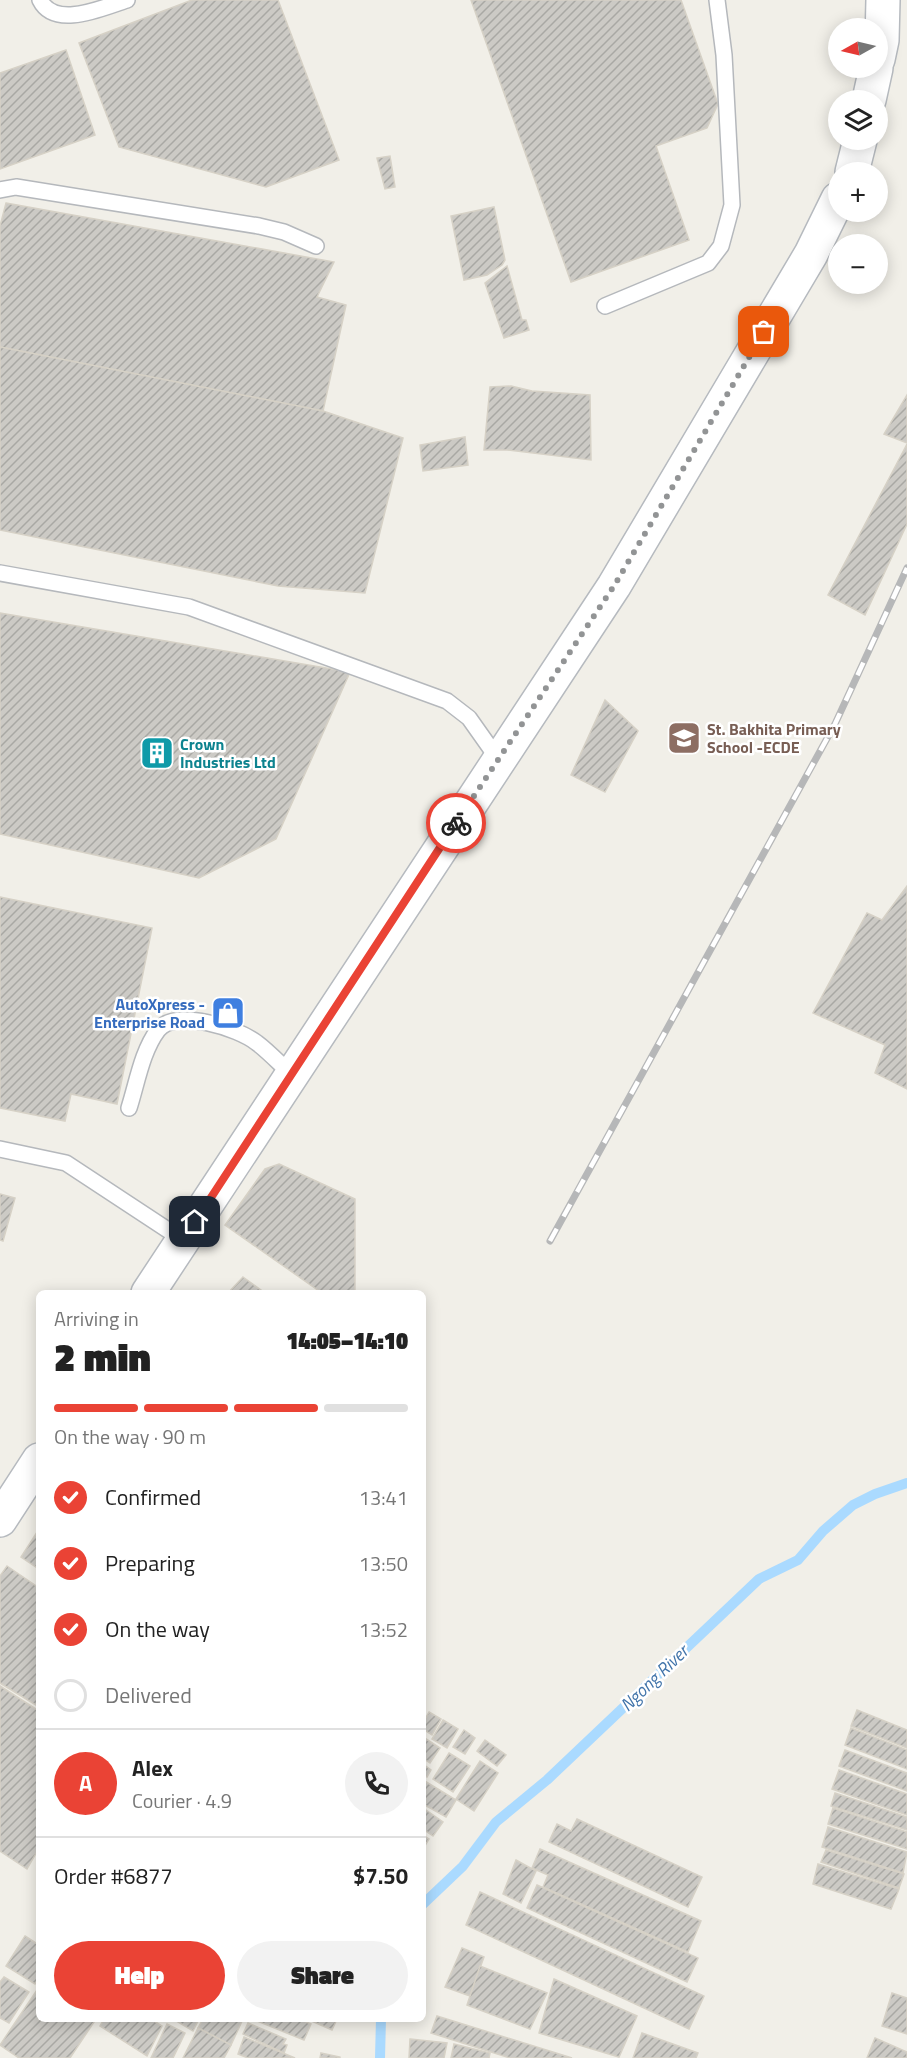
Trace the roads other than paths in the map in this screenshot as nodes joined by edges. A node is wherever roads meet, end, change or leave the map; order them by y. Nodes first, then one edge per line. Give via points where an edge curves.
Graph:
1 (40, 0) edge
2 (128, 0) edge
3 (717, 0) edge
4 (883, 0) edge
5 (883, 18) edge
6 (0, 190) edge
7 (828, 219) edge
8 (316, 246) dead end
9 (605, 306) dead end
10 (0, 573) edge
11 (498, 759) junction
12 (291, 1074) junction
13 (129, 1108) dead end
14 (0, 1149) edge
15 (183, 1240) junction
16 (150, 1290) edge
17 (36, 1465) edge
18 (0, 1521) edge

1 - 2 lane via 59,15 79,14
3 - 9 lane via 732,205 721,246 708,263
4 - 5 main road
6 - 8 lane via 16,187 260,226
7 - 11 main road via 614,586
10 - 11 lane via 189,608 447,701 469,718
11 - 12 main road
12 - 13 lane via 256,1042 228,1028 179,1019 160,1028 149,1044
12 - 15 main road
14 - 15 lane via 66,1163
15 - 16 main road
17 - 18 main road

